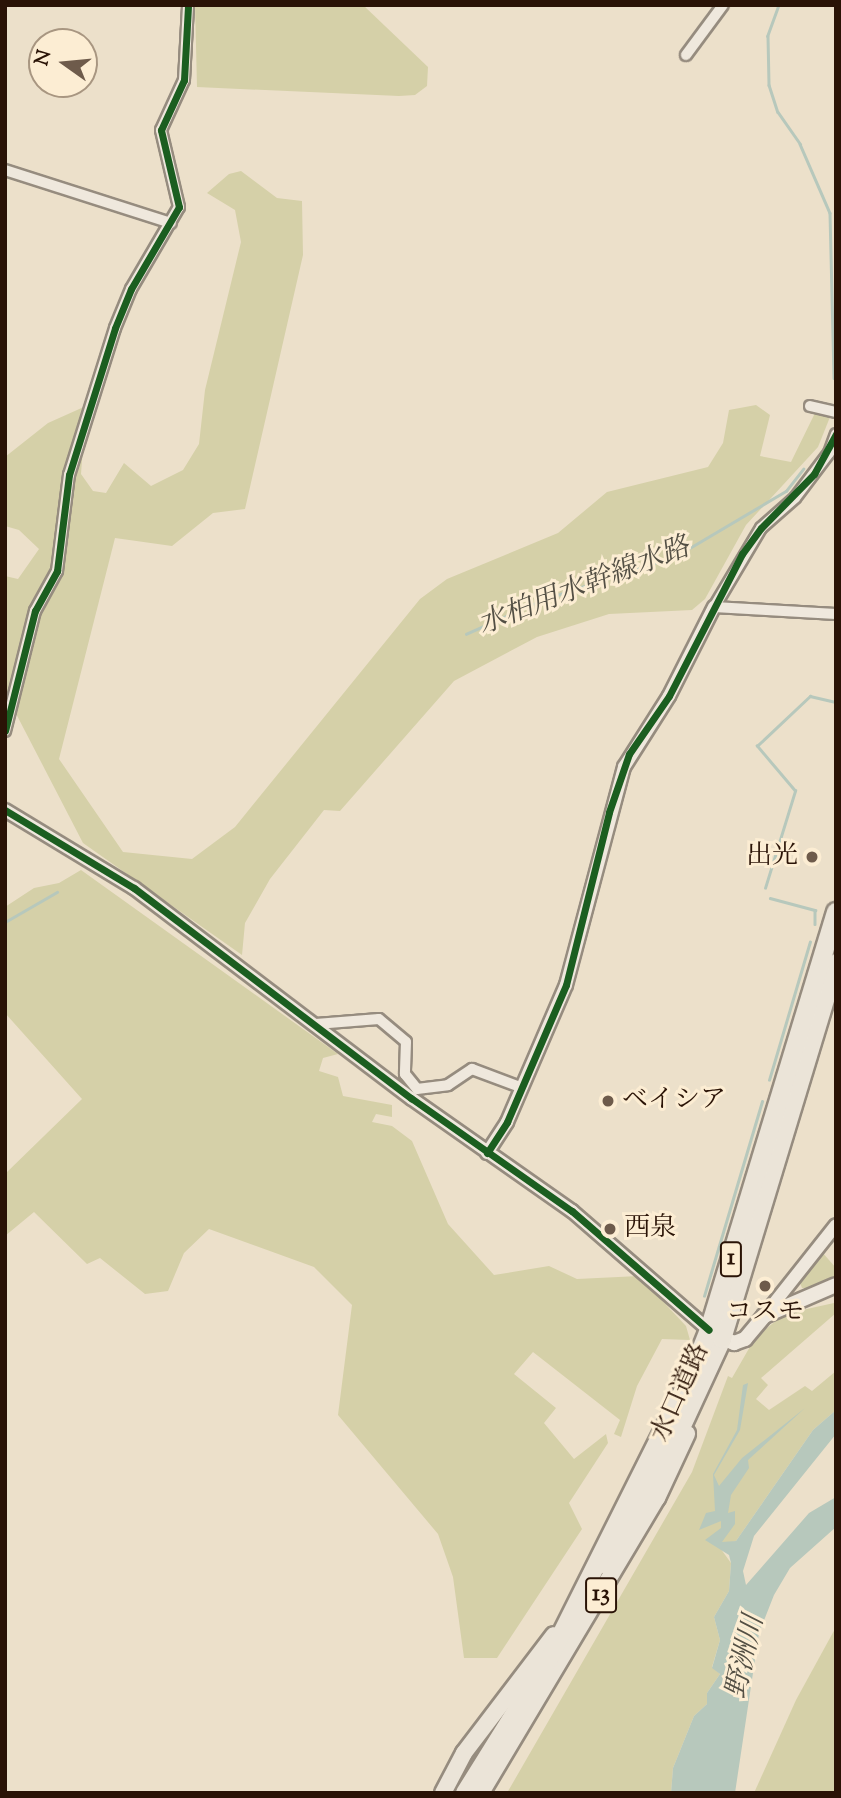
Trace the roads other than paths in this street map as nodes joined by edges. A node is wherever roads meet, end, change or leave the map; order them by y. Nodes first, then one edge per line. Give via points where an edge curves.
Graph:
1 (188, 5) edge
2 (723, 5) edge
3 (686, 55) dead end
4 (5, 170) edge
5 (171, 223) junction
6 (810, 406) dead end
7 (836, 412) edge
8 (836, 434) edge
9 (714, 607) junction
10 (836, 614) edge
11 (5, 731) edge
12 (5, 810) edge
13 (836, 912) edge
14 (836, 963) edge
15 (316, 1024) junction
16 (520, 1087) junction
17 (414, 1093) junction
18 (487, 1153) junction
19 (836, 1225) edge
20 (834, 1286) edge
21 (764, 1316) junction
22 (716, 1335) junction
23 (701, 1388) junction
24 (583, 1590) junction
25 (550, 1657) junction
26 (443, 1793) edge
27 (465, 1793) edge
28 (481, 1793) edge

1 - 5 street via 184,80 161,130 179,207
2 - 3 street
4 - 5 street
5 - 11 street via 131,289 115,328 69,475 57,571 35,611
6 - 7 street
8 - 9 street via 829,453 795,498 755,536
9 - 10 street
9 - 16 street via 669,696 624,767 566,985
12 - 15 street via 134,888
13 - 22 highway, 水口道路 / 1
14 - 22 highway, 水口道路 / 1
15 - 17 street
15 - 17 street via 379,1019 406,1042 405,1074
16 - 17 street via 472,1069 448,1084
16 - 18 street via 507,1122
17 - 18 street
18 - 22 street via 604,1235
19 - 21 street
20 - 21 main road
21 - 22 main road via 745,1339 734,1343
22 - 23 highway, 水口道路 / 1
22 - 24 highway, 水口道路 / 1
23 - 25 highway, 水口道路 / 1 via 623,1541
23 - 28 main road, 13 via 657,1498
24 - 25 highway, 水口道路 / 1
24 - 26 main road, 13 via 538,1658 464,1753
25 - 27 highway, 水口道路 / 1

